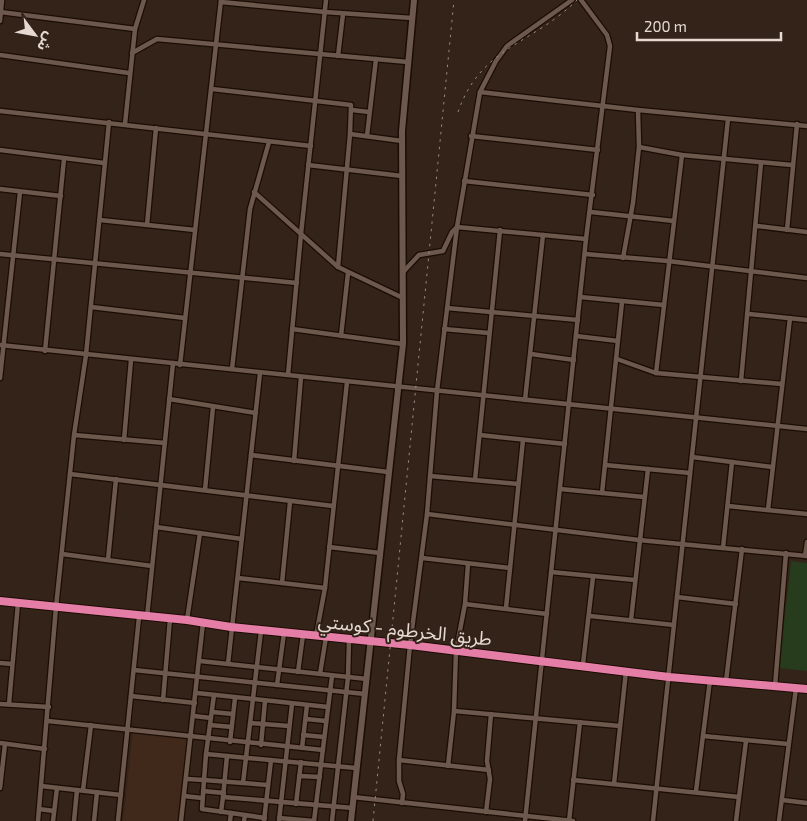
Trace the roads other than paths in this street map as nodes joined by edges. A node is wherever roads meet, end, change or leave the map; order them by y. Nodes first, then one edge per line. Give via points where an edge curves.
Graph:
1 (2, 0) edge
2 (144, 0) edge
3 (326, 0) edge
4 (414, 0) edge
5 (572, 0) edge
6 (581, 0) edge
7 (221, 1) edge
8 (0, 12) edge
9 (325, 12) junction
10 (343, 14) junction
11 (412, 18) junction
12 (0, 21) edge
13 (135, 29) junction
14 (217, 44) junction
15 (132, 53) junction
16 (0, 55) edge
17 (320, 55) junction
18 (338, 56) junction
19 (376, 60) junction
20 (408, 62) junction
21 (129, 73) junction
22 (212, 89) junction
23 (480, 92) junction
24 (316, 100) junction
25 (603, 106) junction
26 (352, 110) junction
27 (638, 110) junction
28 (0, 111) edge
29 (369, 112) junction
30 (728, 119) junction
31 (109, 122) junction
32 (125, 124) junction
33 (797, 124) junction
34 (807, 126) edge
35 (156, 128) junction
36 (350, 134) junction
37 (206, 135) junction
38 (367, 136) junction
39 (470, 136) junction
40 (402, 141) junction
41 (269, 142) junction
42 (311, 146) junction
43 (639, 147) junction
44 (0, 150) edge
45 (598, 150) junction
46 (682, 155) junction
47 (64, 159) junction
48 (724, 160) junction
49 (104, 163) junction
50 (762, 163) junction
51 (308, 165) junction
52 (792, 165) junction
53 (346, 170) junction
54 (402, 176) junction
55 (464, 181) junction
56 (0, 189) edge
57 (20, 192) junction
58 (254, 192) junction
59 (593, 195) junction
60 (61, 196) junction
61 (591, 212) junction
62 (629, 217) junction
63 (100, 220) junction
64 (674, 221) junction
65 (147, 225) junction
66 (457, 226) junction
67 (757, 226) junction
68 (195, 230) junction
69 (500, 230) junction
70 (787, 230) junction
71 (807, 232) edge
72 (300, 234) junction
73 (543, 235) junction
74 (586, 239) junction
75 (0, 254) edge
76 (585, 254) junction
77 (14, 255) junction
78 (623, 258) junction
79 (55, 259) junction
80 (668, 261) junction
81 (96, 263) junction
82 (338, 267) junction
83 (712, 267) junction
84 (190, 271) junction
85 (404, 271) junction
86 (348, 273) junction
87 (753, 273) junction
88 (241, 278) junction
89 (807, 278) edge
90 (297, 283) junction
91 (580, 297) junction
92 (404, 299) junction
93 (622, 302) junction
94 (664, 305) junction
95 (91, 306) junction
96 (447, 308) junction
97 (490, 312) junction
98 (749, 314) junction
99 (535, 316) junction
100 (186, 318) junction
101 (790, 318) junction
102 (578, 320) junction
103 (807, 320) edge
104 (444, 329) junction
105 (292, 330) junction
106 (489, 333) junction
107 (341, 336) junction
108 (576, 336) junction
109 (618, 341) junction
110 (403, 344) junction
111 (2, 345) edge
112 (45, 351) junction
113 (531, 354) junction
114 (86, 355) junction
115 (616, 359) junction
116 (131, 360) junction
117 (574, 360) junction
118 (173, 363) junction
119 (180, 365) junction
120 (232, 369) junction
121 (656, 372) junction
122 (260, 373) junction
123 (288, 375) junction
124 (701, 376) junction
125 (301, 377) junction
126 (0, 378) edge
127 (741, 381) junction
128 (347, 382) junction
129 (782, 384) junction
130 (398, 387) junction
131 (437, 391) junction
132 (482, 395) junction
133 (169, 399) junction
134 (525, 400) junction
135 (569, 404) junction
136 (213, 407) junction
137 (610, 408) junction
138 (256, 413) junction
139 (696, 418) junction
140 (778, 426) junction
141 (807, 430) edge
142 (74, 435) junction
143 (480, 435) junction
144 (124, 440) junction
145 (523, 440) junction
146 (165, 443) junction
147 (565, 444) junction
148 (251, 456) junction
149 (692, 458) junction
150 (294, 461) junction
151 (732, 462) junction
152 (605, 464) junction
153 (338, 466) junction
154 (772, 466) junction
155 (648, 469) junction
156 (388, 472) junction
157 (690, 473) junction
158 (70, 474) junction
159 (430, 476) junction
160 (116, 479) junction
161 (475, 480) junction
162 (161, 484) junction
163 (518, 484) junction
164 (560, 488) junction
165 (205, 490) junction
166 (602, 493) junction
167 (246, 495) junction
168 (644, 497) junction
169 (290, 502) junction
170 (334, 506) junction
171 (728, 506) junction
172 (768, 510) junction
173 (427, 514) junction
174 (807, 514) edge
175 (514, 524) junction
176 (156, 527) junction
177 (556, 530) junction
178 (200, 533) junction
179 (242, 539) junction
180 (639, 540) junction
181 (807, 542) edge
182 (683, 544) junction
183 (329, 547) junction
184 (723, 548) junction
185 (742, 549) junction
186 (380, 553) junction
187 (786, 553) junction
188 (62, 554) junction
189 (806, 556) edge
190 (422, 558) junction
191 (108, 560) junction
192 (468, 564) junction
193 (152, 566) junction
194 (510, 568) junction
195 (551, 572) junction
196 (593, 577) junction
197 (238, 578) junction
198 (635, 580) junction
199 (282, 583) junction
200 (325, 588) junction
201 (677, 597) junction
202 (0, 600) edge
203 (18, 602) junction
204 (465, 604) junction
205 (736, 604) junction
206 (56, 607) junction
207 (506, 608) junction
208 (547, 614) junction
209 (590, 616) junction
210 (143, 617) junction
211 (170, 619) junction
212 (188, 620) junction
213 (631, 620) junction
214 (203, 623) junction
215 (674, 626) junction
216 (231, 627) junction
217 (261, 630) junction
218 (284, 633) junction
219 (303, 635) junction
220 (316, 636) junction
221 (326, 637) junction
222 (349, 640) junction
223 (370, 642) junction
224 (410, 645) junction
225 (456, 650) junction
226 (542, 660) junction
227 (200, 661) junction
228 (0, 663) edge
229 (12, 664) junction
230 (228, 664) junction
231 (583, 664) junction
232 (257, 668) junction
233 (134, 670) junction
234 (279, 670) junction
235 (626, 671) junction
236 (298, 672) junction
237 (166, 673) junction
238 (320, 674) junction
239 (199, 676) junction
240 (332, 676) junction
241 (669, 677) junction
242 (348, 678) junction
243 (367, 679) junction
244 (710, 680) junction
245 (726, 681) junction
246 (255, 682) junction
247 (277, 685) junction
248 (775, 686) junction
249 (796, 688) junction
250 (807, 690) edge
251 (330, 691) junction
252 (347, 692) junction
253 (197, 693) junction
254 (366, 694) junction
255 (214, 695) junction
256 (131, 696) junction
257 (236, 698) junction
258 (163, 700) junction
259 (253, 700) junction
260 (265, 701) junction
261 (195, 703) junction
262 (0, 704) edge
263 (9, 704) junction
264 (292, 704) junction
265 (307, 705) junction
266 (49, 707) junction
267 (328, 707) junction
268 (454, 711) junction
269 (212, 712) junction
270 (233, 714) junction
271 (492, 714) junction
272 (194, 716) junction
273 (211, 718) junction
274 (536, 718) junction
275 (306, 719) junction
276 (326, 720) junction
277 (48, 721) junction
278 (580, 722) junction
279 (250, 723) junction
280 (263, 724) junction
281 (90, 725) junction
282 (210, 725) junction
283 (289, 726) junction
284 (620, 726) junction
285 (232, 727) junction
286 (128, 729) junction
287 (303, 735) junction
288 (703, 736) junction
289 (191, 737) junction
290 (324, 738) junction
291 (208, 739) junction
292 (746, 740) junction
293 (230, 742) junction
294 (2, 744) edge
295 (248, 744) junction
296 (788, 744) junction
297 (261, 745) junction
298 (287, 747) junction
299 (302, 748) junction
300 (45, 749) junction
301 (323, 750) junction
302 (206, 754) junction
303 (227, 756) junction
304 (246, 758) junction
305 (271, 760) junction
306 (399, 760) junction
307 (285, 762) junction
308 (301, 762) junction
309 (321, 764) junction
310 (338, 766) junction
311 (448, 766) junction
312 (356, 768) junction
313 (488, 770) junction
314 (299, 776) junction
315 (320, 777) junction
316 (186, 779) junction
317 (204, 780) junction
318 (573, 780) junction
319 (224, 781) junction
320 (243, 783) junction
321 (614, 784) junction
322 (268, 785) junction
323 (0, 786) edge
324 (42, 786) junction
325 (57, 788) junction
326 (657, 788) junction
327 (77, 790) junction
328 (83, 790) junction
329 (203, 791) junction
330 (696, 791) junction
331 (97, 792) junction
332 (121, 795) junction
333 (223, 795) junction
334 (184, 796) junction
335 (739, 797) junction
336 (202, 798) junction
337 (353, 798) junction
338 (782, 800) junction
339 (266, 801) junction
340 (281, 802) junction
341 (402, 803) junction
342 (807, 803) edge
343 (296, 804) junction
344 (316, 806) junction
345 (334, 807) junction
346 (353, 808) junction
347 (39, 809) junction
348 (54, 811) junction
349 (221, 812) junction
350 (486, 812) junction
351 (231, 813) junction
352 (506, 814) junction
353 (245, 815) junction
354 (264, 819) edge
355 (279, 819) edge
356 (525, 819) edge
357 (295, 820) edge
358 (568, 820) edge
359 (38, 821) edge
360 (53, 821) edge
361 (74, 821) edge
362 (94, 821) edge
363 (118, 821) edge
364 (181, 821) edge
365 (230, 821) edge
366 (244, 821) edge
367 (314, 821) edge
368 (332, 821) edge
369 (351, 821) edge
370 (505, 821) edge
371 (573, 821) edge
372 (653, 821) edge
373 (736, 821) edge
374 (779, 821) edge

1 - 8 street
2 - 13 street
3 - 9 street
4 - 11 street
5 - 23 street via 507,46
6 - 25 street via 607,35 610,46
7 - 9 street
7 - 14 street
8 - 12 street
8 - 13 street
9 - 10 street
9 - 17 street
10 - 11 street
10 - 18 street
11 - 20 street
13 - 15 street
14 - 15 street via 157,39
14 - 17 street
14 - 22 street
15 - 21 street
16 - 21 street
17 - 18 street
17 - 24 street
18 - 19 street
19 - 20 street
19 - 29 street
20 - 40 street
21 - 32 street
22 - 24 street
22 - 37 street
23 - 25 street
23 - 39 street
24 - 26 street via 349,104
24 - 42 street
25 - 27 street
25 - 45 street
26 - 29 street
26 - 36 street
27 - 30 street
27 - 43 street
28 - 31 street
29 - 38 street
30 - 33 street
30 - 48 street
31 - 32 street
31 - 49 street
32 - 35 street
33 - 34 street
33 - 52 street
35 - 37 street
35 - 65 street
36 - 38 street
36 - 53 street
37 - 41 street
37 - 68 street
38 - 40 street
39 - 45 street
39 - 55 street
40 - 54 street
41 - 42 street
41 - 58 street
42 - 51 street
43 - 46 street
43 - 62 street
44 - 47 street
45 - 59 street
46 - 48 street
46 - 64 street
47 - 49 street
47 - 60 street
48 - 50 street
48 - 83 street
49 - 63 street
50 - 52 street
50 - 67 street
51 - 53 street
51 - 72 street
52 - 70 street
53 - 54 street
53 - 82 street
54 - 85 street
55 - 59 street
55 - 66 street
56 - 57 street
57 - 60 street
57 - 77 street
58 - 72 street
58 - 88 street
59 - 61 street
60 - 79 street
61 - 62 street
61 - 74 street
62 - 64 street
62 - 78 street
63 - 65 street
63 - 81 street
64 - 80 street
65 - 68 street
66 - 69 street
66 - 85 street via 443,252 419,255
66 - 96 street
67 - 70 street
67 - 87 street
68 - 84 street
69 - 73 street
69 - 97 street
70 - 71 street
72 - 82 street
72 - 90 street
73 - 74 street
73 - 99 street
74 - 76 street
75 - 77 street
76 - 78 street
76 - 91 street
77 - 79 street
77 - 111 street
78 - 80 street
79 - 81 street
79 - 112 street
80 - 83 street
80 - 94 street
81 - 84 street
81 - 95 street
82 - 86 street
83 - 87 street
83 - 124 street
84 - 88 street
84 - 100 street
85 - 92 street
86 - 92 street
86 - 107 street
87 - 89 street
87 - 98 street
88 - 90 street
88 - 120 street
90 - 105 street
91 - 93 street
91 - 102 street
92 - 110 street
93 - 94 street
93 - 109 street
94 - 121 street
95 - 100 street
95 - 114 street
96 - 97 street
96 - 104 street
97 - 99 street
97 - 106 street
98 - 101 street
98 - 127 street
99 - 102 street
99 - 113 street
100 - 119 street
101 - 103 street
101 - 129 street
102 - 108 street
104 - 106 street
104 - 131 street
105 - 107 street
105 - 123 street
106 - 132 street
107 - 110 street
108 - 109 street
108 - 117 street
109 - 115 street
110 - 130 street
111 - 112 street
111 - 126 street
112 - 114 street
113 - 117 street
113 - 134 street
114 - 116 street
114 - 142 street
115 - 121 street
115 - 137 street
116 - 118 street
116 - 144 street
117 - 135 street
118 - 119 street
118 - 133 street
119 - 120 street
120 - 122 street
121 - 124 street
122 - 123 street
122 - 138 street
123 - 125 street
124 - 127 street
124 - 139 street
125 - 128 street
125 - 150 street
127 - 129 street
128 - 130 street
128 - 153 street
129 - 140 street
130 - 131 street
130 - 156 street
131 - 132 street
131 - 159 street
132 - 134 street
132 - 143 street
133 - 136 street
133 - 146 street
134 - 135 street
135 - 137 street
135 - 147 street
136 - 138 street
136 - 165 street
137 - 139 street
137 - 152 street
138 - 148 street
139 - 140 street
139 - 149 street
140 - 141 street
140 - 154 street
142 - 144 street
142 - 158 street
143 - 145 street
143 - 161 street
144 - 146 street
145 - 147 street
145 - 163 street
146 - 162 street
147 - 164 street
148 - 150 street
148 - 167 street
149 - 151 street
149 - 157 street
150 - 153 street
151 - 154 street
151 - 171 street
152 - 155 street
152 - 166 street
153 - 156 street
153 - 170 street
154 - 172 street
155 - 157 street
155 - 168 street
156 - 186 street
157 - 182 street
158 - 160 street
158 - 188 street
159 - 161 street
159 - 173 street
160 - 162 street
160 - 191 street
161 - 163 street
162 - 165 street
162 - 176 street
163 - 175 street
164 - 166 street
164 - 177 street
165 - 167 street
166 - 168 street
167 - 169 street
167 - 179 street
168 - 180 street
169 - 170 street
169 - 199 street
170 - 183 street
171 - 172 street
171 - 184 street
172 - 174 street
173 - 175 street
173 - 190 street
175 - 177 street
175 - 194 street
176 - 178 street
176 - 193 street
177 - 180 street
177 - 195 street
178 - 179 street
178 - 212 street
179 - 197 street
180 - 182 street
180 - 198 street
181 - 189 street
182 - 184 street
182 - 201 street
183 - 186 street
183 - 200 street
184 - 185 street
185 - 187 street
185 - 205 street
186 - 223 street
187 - 189 street
187 - 248 street
188 - 191 street
188 - 206 street
190 - 192 street
190 - 224 street
191 - 193 street
192 - 194 street
192 - 204 street
193 - 210 street
194 - 207 street
195 - 196 street
195 - 208 street
196 - 198 street
196 - 209 street
197 - 199 street
197 - 216 street
198 - 213 street
199 - 200 street
200 - 220 street
201 - 205 street
201 - 215 street
202 - 203 highway, طريق الخرطوم - كوستي
203 - 206 highway, طريق الخرطوم - كوستي
203 - 229 street
204 - 207 street
204 - 225 street
205 - 245 street
206 - 210 highway, طريق الخرطوم - كوستي
206 - 266 street
207 - 208 street
208 - 226 street
209 - 213 street
209 - 231 street
210 - 211 highway, طريق الخرطوم - كوستي
210 - 233 street
211 - 212 highway, طريق الخرطوم - كوستي
211 - 237 street
212 - 214 highway, طريق الخرطوم - كوستي
213 - 215 street
214 - 216 highway, طريق الخرطوم - كوستي
214 - 227 street
215 - 241 street
216 - 217 highway, طريق الخرطوم - كوستي
216 - 230 street
217 - 218 highway, طريق الخرطوم - كوستي
217 - 232 street
218 - 219 highway, طريق الخرطوم - كوستي
218 - 234 street
219 - 220 highway, طريق الخرطوم - كوستي
219 - 236 street
220 - 221 highway, طريق الخرطوم - كوستي
221 - 222 highway, طريق الخرطوم - كوستي
221 - 238 street
222 - 223 highway, طريق الخرطوم - كوستي
222 - 242 street
223 - 224 highway, طريق الخرطوم - كوستي
223 - 243 street
224 - 225 highway, طريق الخرطوم - كوستي
224 - 306 street
225 - 226 highway, طريق الخرطوم - كوستي
225 - 268 street
226 - 231 highway, طريق الخرطوم - كوستي
226 - 274 street
227 - 230 street
227 - 239 street
228 - 229 street
229 - 263 street
230 - 232 street
231 - 235 highway, طريق الخرطوم - كوستي
232 - 234 street
232 - 246 street
233 - 237 street
233 - 256 street
234 - 236 street
234 - 247 street
235 - 241 highway, طريق الخرطوم - كوستي
235 - 284 street
236 - 238 street
237 - 239 street
237 - 258 street
238 - 240 street
239 - 246 street
239 - 253 street
240 - 242 street
240 - 251 street
241 - 244 highway, طريق الخرطوم - كوستي
241 - 326 street
242 - 243 street
242 - 252 street
243 - 254 street
244 - 245 highway, طريق الخرطوم - كوستي
244 - 288 street
245 - 248 highway, طريق الخرطوم - كوستي
246 - 247 street
246 - 259 street
247 - 251 street
248 - 249 highway, طريق الخرطوم - كوستي
249 - 250 highway, طريق الخرطوم - كوستي
249 - 296 street
251 - 252 street
251 - 267 street
252 - 254 street
252 - 310 street
253 - 255 street
253 - 261 street
254 - 312 street
255 - 257 street
255 - 269 street
256 - 258 street
256 - 286 street
257 - 259 street
257 - 270 street
258 - 261 street
259 - 260 street
259 - 279 street
260 - 264 street
260 - 280 street
261 - 272 street
262 - 263 street
263 - 266 street
264 - 265 street
264 - 283 street
265 - 267 street
265 - 275 street
266 - 277 street
267 - 276 street
268 - 271 street
268 - 311 street
269 - 270 street
269 - 273 street
270 - 285 street
271 - 274 street
271 - 313 street
272 - 273 street
272 - 289 street
273 - 282 street
274 - 278 street
274 - 356 street
275 - 276 street
275 - 287 street
276 - 290 street
277 - 281 street
277 - 300 street
278 - 284 street
278 - 318 street
279 - 280 street
279 - 295 street
280 - 283 street
280 - 297 street
281 - 286 street
281 - 328 street
282 - 285 street
282 - 291 street
283 - 298 street
284 - 321 street
285 - 293 street
286 - 289 street
286 - 332 street
287 - 290 street
287 - 299 street
288 - 292 street
288 - 330 street
289 - 291 street
289 - 316 street
290 - 301 street
291 - 293 street
291 - 302 street
292 - 296 street
292 - 335 street
293 - 295 street
294 - 300 street
294 - 323 street
295 - 297 street
295 - 304 street
296 - 338 street
297 - 298 street
298 - 299 street
298 - 307 street
299 - 301 street
300 - 324 street
301 - 309 street
302 - 303 street
302 - 317 street
303 - 304 street
303 - 319 street
304 - 305 street
304 - 320 street
305 - 307 street
305 - 322 street
306 - 311 street
306 - 341 street
307 - 308 street
307 - 340 street
308 - 309 street
308 - 314 street
309 - 310 street
309 - 315 street
310 - 312 street
310 - 345 street
311 - 313 street
312 - 337 street
313 - 350 street
314 - 315 street
314 - 343 street
315 - 344 street
316 - 317 street
316 - 334 street
317 - 319 street
317 - 329 street
318 - 321 street
318 - 358 street
319 - 320 street
319 - 333 street
320 - 322 street
321 - 326 street
322 - 339 street
324 - 325 street
324 - 347 street
325 - 327 street
325 - 348 street
326 - 330 street
326 - 372 street
327 - 328 street
327 - 361 street
328 - 331 street
329 - 333 street
329 - 336 street
330 - 335 street
331 - 332 street
331 - 362 street
332 - 363 street
333 - 339 street
333 - 349 street
334 - 336 street
334 - 364 street
335 - 373 street
336 - 349 street via 202,810
337 - 341 street
337 - 346 street
338 - 342 street
338 - 374 street
339 - 340 street
339 - 354 street
340 - 343 street
340 - 355 street
341 - 350 street
343 - 344 street
344 - 345 street
344 - 367 street
345 - 346 street
345 - 368 street
346 - 369 street
347 - 348 street
347 - 359 street
348 - 360 street
349 - 351 street
350 - 352 street
351 - 353 street
351 - 365 street
352 - 356 street
352 - 370 street
353 - 354 street
353 - 366 street
355 - 357 street
356 - 358 street
357 - 367 street
358 - 371 street

